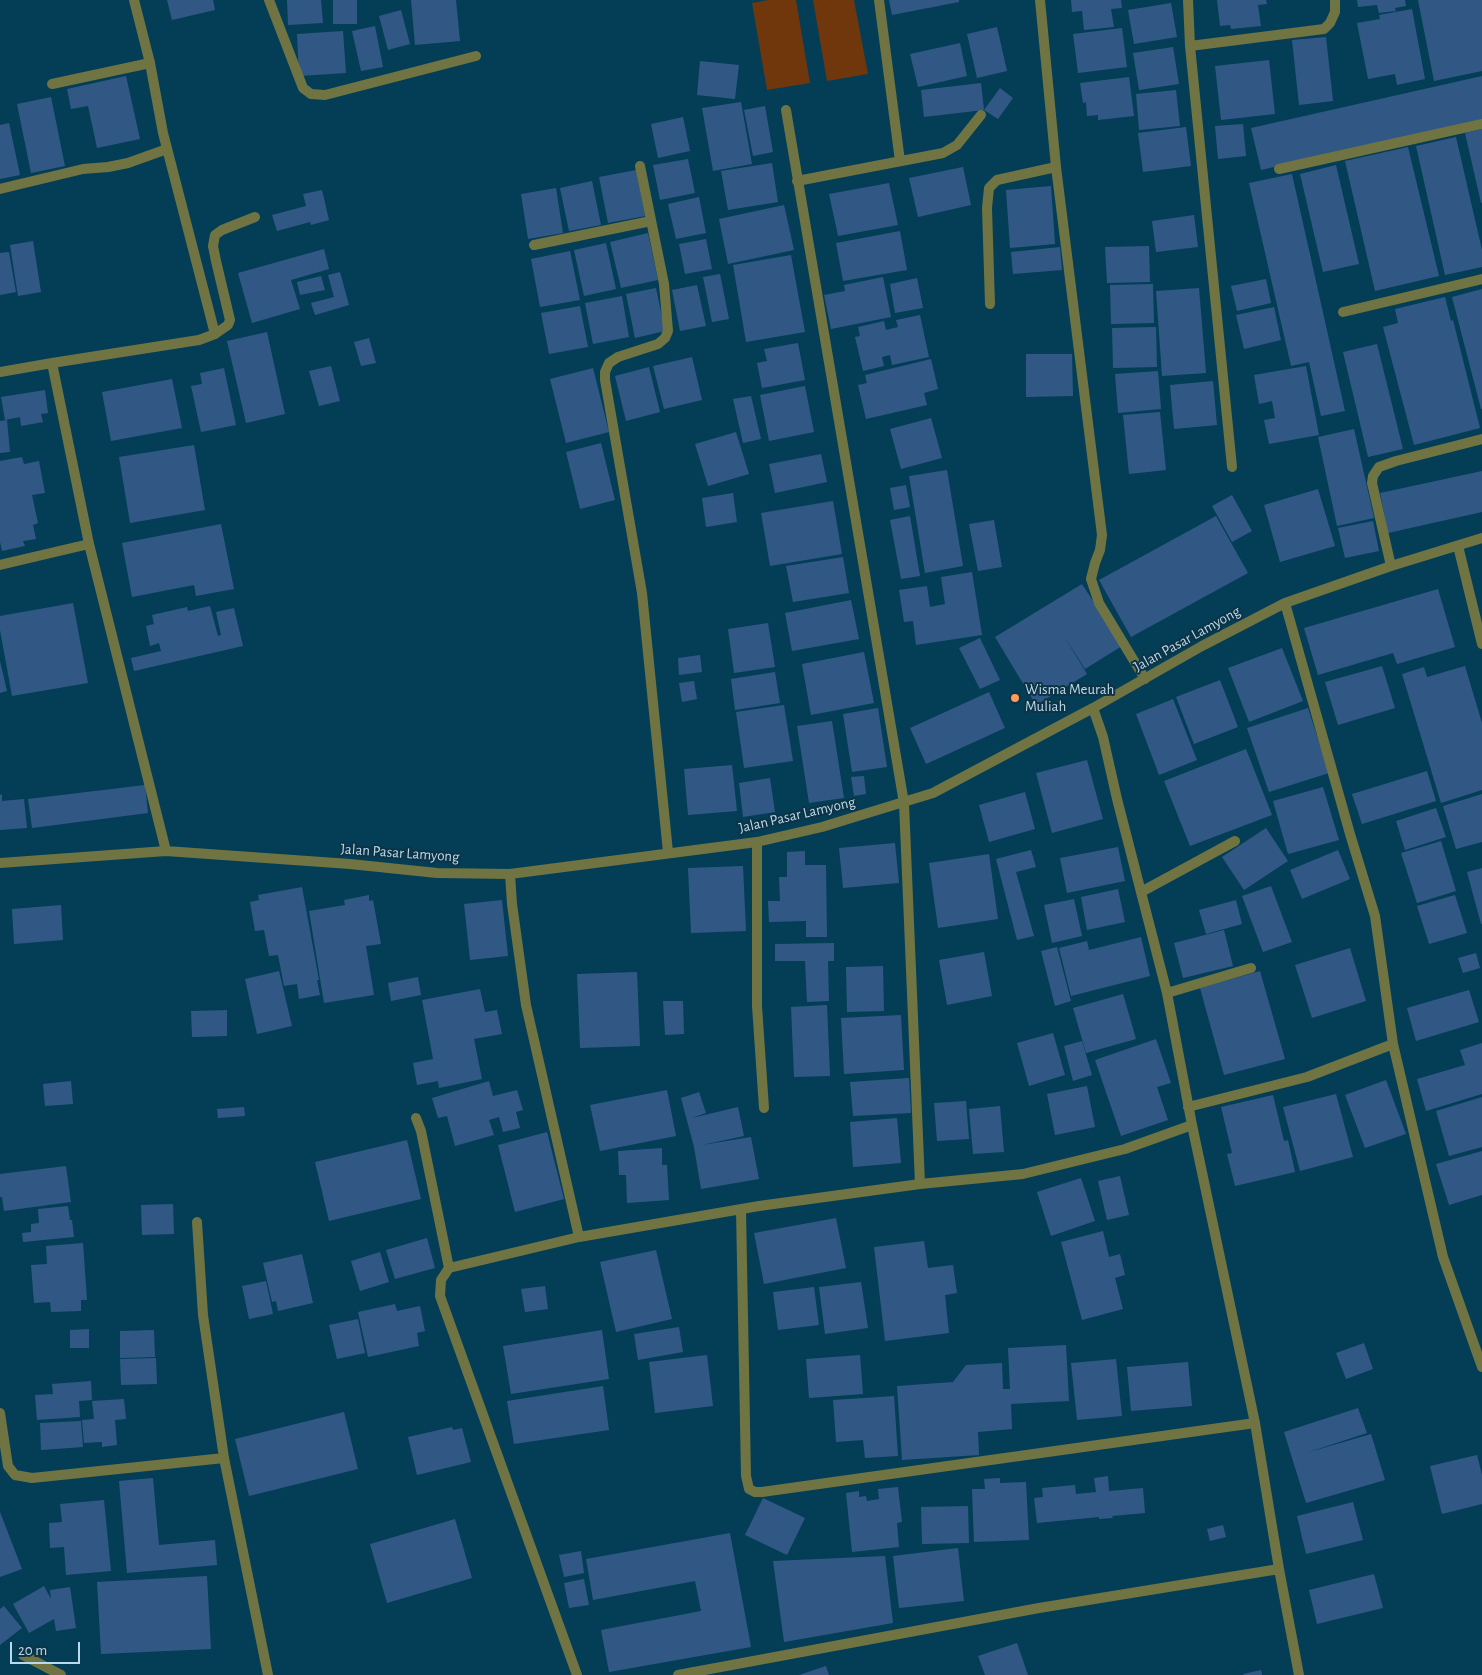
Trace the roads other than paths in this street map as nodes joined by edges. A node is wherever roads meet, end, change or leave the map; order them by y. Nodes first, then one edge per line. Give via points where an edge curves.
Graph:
1 (134, 0) edge
2 (269, 0) edge
3 (880, 0) edge
4 (1040, 0) edge
5 (1188, 0) edge
6 (1335, 0) edge
7 (1190, 46) junction
8 (476, 56) dead end
9 (150, 63) junction
10 (52, 84) dead end
11 (786, 110) dead end
12 (982, 115) dead end
13 (1482, 124) edge
14 (168, 149) junction
15 (900, 161) junction
16 (640, 166) dead end
17 (1056, 167) junction
18 (1279, 169) dead end
19 (797, 181) junction
20 (0, 189) edge
21 (256, 217) dead end
22 (651, 221) junction
23 (534, 245) dead end
24 (1482, 279) edge
25 (990, 304) dead end
26 (1343, 312) dead end
27 (215, 334) junction
28 (52, 363) junction
29 (0, 372) edge
30 (1482, 439) edge
31 (1232, 467) dead end
32 (1482, 538) edge
33 (89, 544) junction
34 (1458, 546) junction
35 (0, 565) edge
36 (1392, 566) junction
37 (1285, 604) junction
38 (1482, 644) edge
39 (1145, 679) junction
40 (1093, 708) junction
41 (904, 803) junction
42 (1235, 841) dead end
43 (757, 842) junction
44 (166, 851) junction
45 (668, 852) junction
46 (0, 863) edge
47 (510, 874) junction
48 (1141, 892) junction
49 (1251, 968) dead end
50 (1166, 994) junction
51 (1393, 1044) junction
52 (1188, 1107) junction
53 (764, 1108) dead end
54 (416, 1118) dead end
55 (1192, 1126) junction
56 (920, 1184) junction
57 (740, 1210) junction
58 (197, 1222) dead end
59 (579, 1237) junction
60 (450, 1268) junction
61 (1482, 1367) edge
62 (0, 1413) edge
63 (1255, 1423) junction
64 (224, 1458) junction
65 (1279, 1569) junction
66 (23, 1655) dead end
67 (61, 1675) edge
68 (268, 1675) edge
69 (577, 1675) edge
70 (678, 1675) edge
71 (1299, 1675) edge

1 - 9 street
2 - 8 street via 303,88 311,94 326,95
3 - 15 street
4 - 17 street
5 - 7 street
6 - 7 street via 1335,12 1324,29
7 - 31 street
9 - 10 street
9 - 14 street
11 - 19 street
12 - 15 street via 952,149
13 - 18 street
14 - 20 street via 128,163 83,169
14 - 27 street
15 - 19 street
16 - 22 street
17 - 25 street via 997,180 989,188
17 - 39 street via 1102,535 1091,579 1099,603
19 - 41 street
21 - 27 street via 215,235 213,246 230,320
22 - 23 street
22 - 45 street via 664,284 668,331 658,344 609,363 605,380 642,592
24 - 26 street
27 - 28 street via 199,340
28 - 29 street
28 - 33 street
30 - 36 street via 1378,467 1372,483
32 - 34 street, Jalan Pasar Lamyong
33 - 35 street
33 - 44 street
34 - 36 street, Jalan Pasar Lamyong
34 - 38 street
36 - 37 street, Jalan Pasar Lamyong
37 - 39 street, Jalan Pasar Lamyong
37 - 51 street via 1375,916
39 - 40 street, Jalan Pasar Lamyong
40 - 41 street, Jalan Pasar Lamyong via 958,781
40 - 48 street
41 - 43 street, Jalan Pasar Lamyong
41 - 56 street
42 - 48 street
43 - 45 street, Jalan Pasar Lamyong
43 - 53 street via 756,1006
44 - 46 street, Jalan Pasar Lamyong
44 - 47 street, Jalan Pasar Lamyong via 437,873
45 - 47 street, Jalan Pasar Lamyong
47 - 59 street via 526,1005
48 - 50 street
49 - 50 street
50 - 52 street
51 - 52 street via 1306,1077
51 - 61 street via 1444,1257
52 - 55 street
54 - 60 street
55 - 56 street via 1125,1149 1023,1174
55 - 63 street
56 - 57 street
57 - 59 street
57 - 63 street via 746,1476 749,1488 755,1492
58 - 64 street via 203,1315
59 - 60 street
60 - 69 street via 441,1280 440,1296
62 - 64 street via 8,1466 15,1475 32,1478
63 - 65 street
64 - 68 street
65 - 70 street via 1039,1608
65 - 71 street
66 - 67 street

